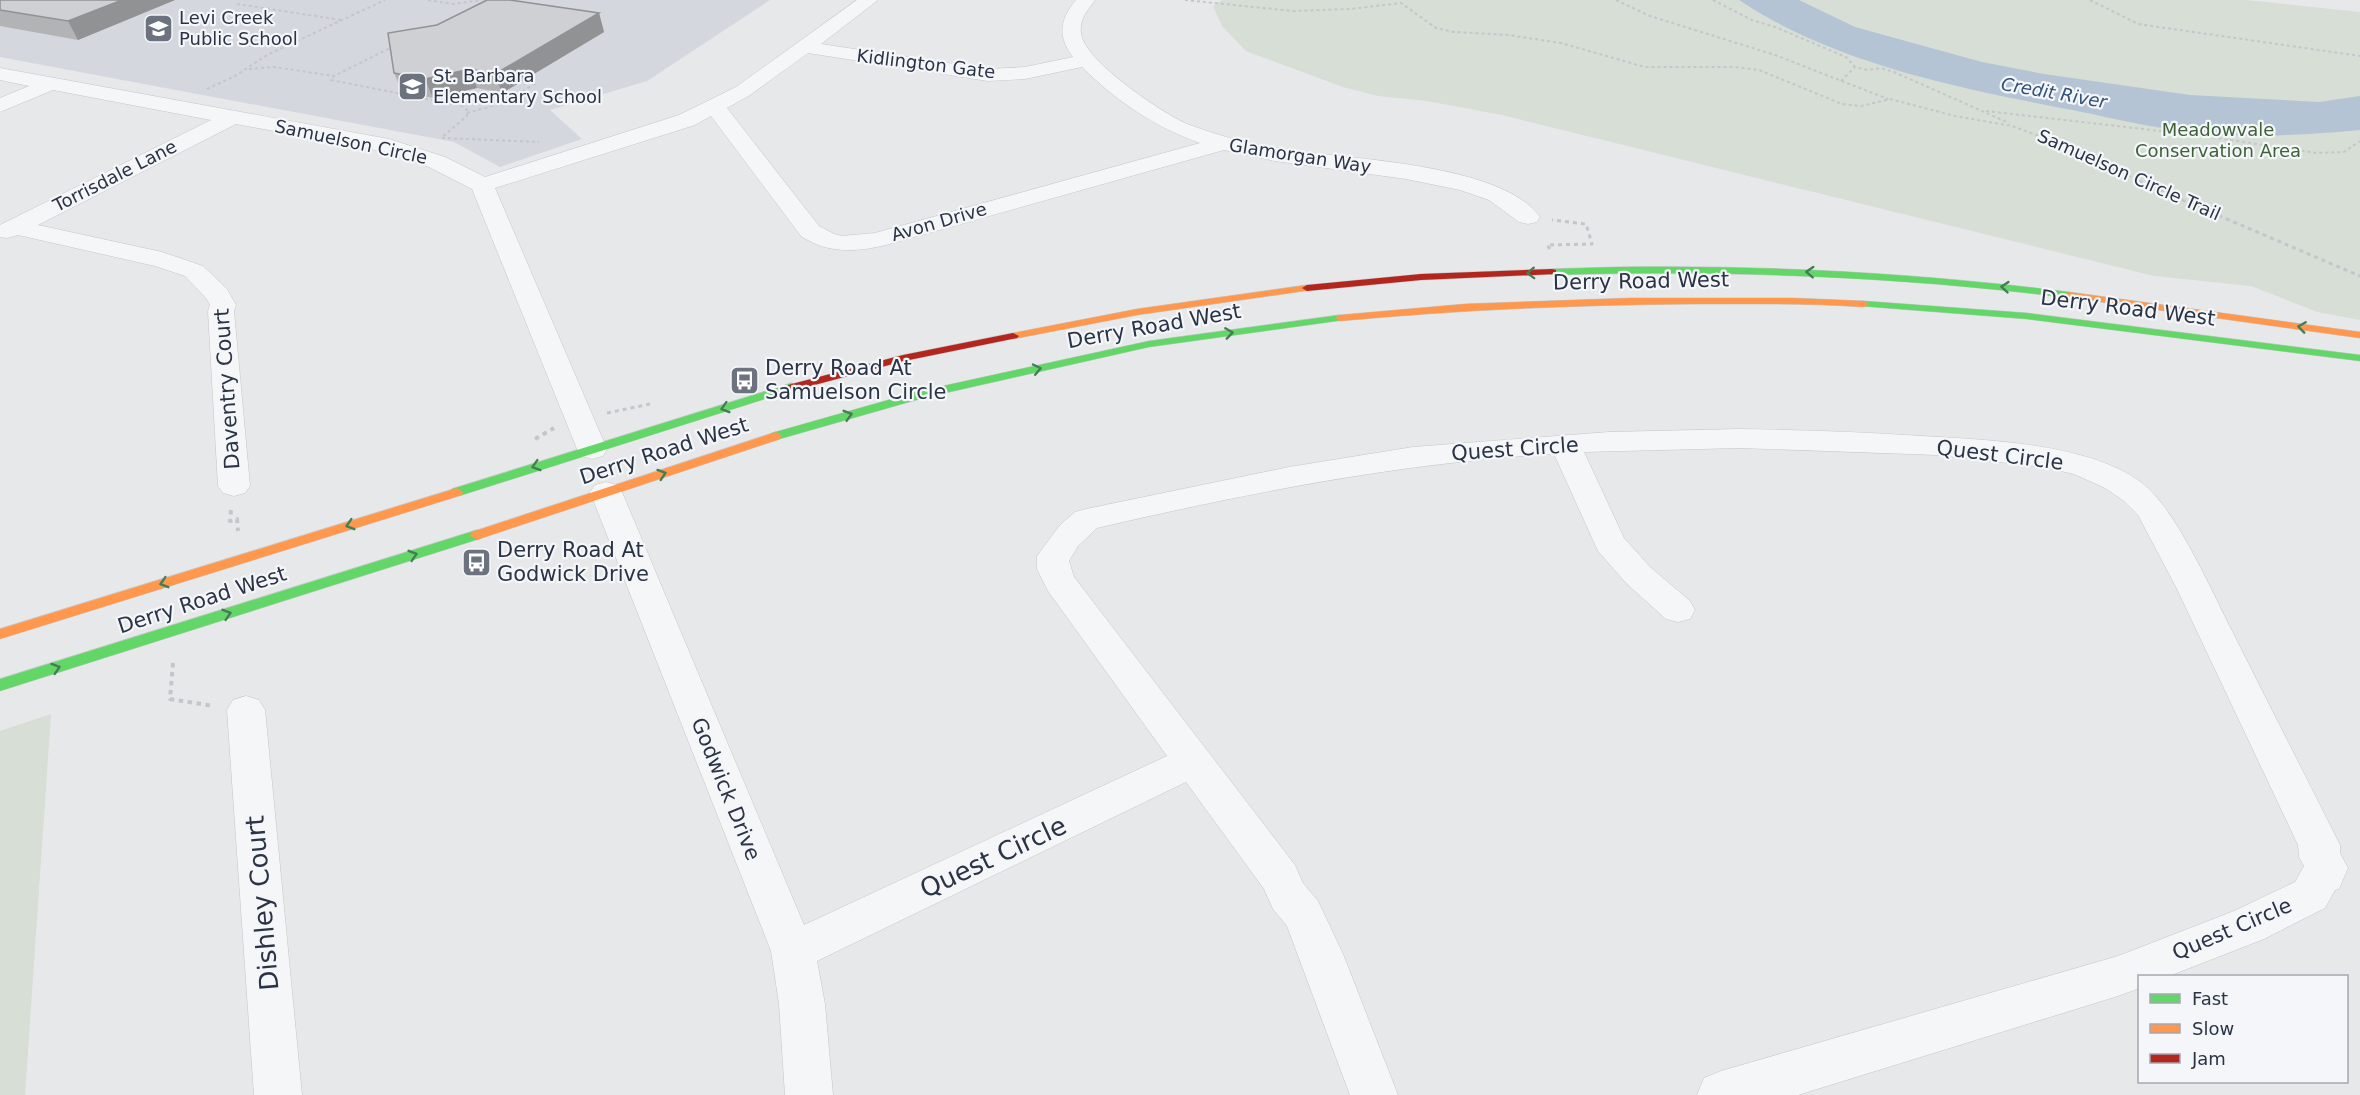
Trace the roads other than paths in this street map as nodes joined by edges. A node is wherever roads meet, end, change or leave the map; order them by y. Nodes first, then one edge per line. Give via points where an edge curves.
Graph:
1 (869, 0) edge
2 (1086, 0) edge
3 (804, 47) junction
4 (1084, 61) junction
5 (0, 74) edge
6 (50, 84) junction
7 (0, 106) edge
8 (715, 106) junction
9 (231, 117) junction
10 (1221, 144) junction
11 (482, 185) junction
12 (1528, 217) road end
13 (7, 231) edge
14 (2360, 335) edge
15 (2360, 358) edge
16 (1565, 445) junction
17 (592, 449) junction
18 (234, 486) dead end
19 (606, 492) junction
20 (1678, 610) dead end
21 (0, 634) edge
22 (0, 685) edge
23 (246, 711) road end
24 (1192, 762) junction
25 (793, 951) junction
26 (278, 1095) edge
27 (809, 1095) edge
28 (1374, 1095) edge
29 (1721, 1095) edge

1 - 3 street
2 - 4 street, Glamorgan Way via 1072,19 1070,31 1074,48
3 - 4 street, Kidlington Gate via 988,75 1033,72
3 - 8 street
4 - 10 street, Glamorgan Way via 1156,116
5 - 6 street, Samuelson Circle
6 - 7 street
6 - 9 street, Samuelson Circle
8 - 10 street, Avon Drive via 810,231 835,243 877,240
8 - 11 street via 687,120
9 - 11 street, Samuelson Circle via 407,151 440,162
9 - 13 street, Torrisdale Lane
10 - 12 street, Glamorgan Way via 1437,178 1504,197
11 - 17 street
13 - 18 street, Daventry Court via 162,260 194,271 218,295 223,305
14 -> 17 main road, Derry Road West via 2026,289 1808,271 1596,270 1421,277 1284,290 1137,312 903,358 800,385
19 -> 15 main road, Derry Road West via 792,431 920,395 1149,344 1432,308 1813,300 2027,316
16 - 20 street via 1610,543 1638,575
16 - 24 street, Quest Circle via 1409,458 1274,478 1086,520 1075,528 1053,555 1060,583
16 - 29 street, Quest Circle via 1815,439 1898,443 2065,462 2115,479 2151,510 2194,589 2327,868 2310,895 2250,925 2118,976
17 -> 21 main road, Derry Road West
22 -> 19 main road, Derry Road West
19 - 25 street, Godwick Drive
23 - 26 street, Dishley Court
24 - 25 street, Quest Circle
24 - 28 street, Quest Circle via 1303,914
25 - 27 street, Godwick Drive via 802,1004

